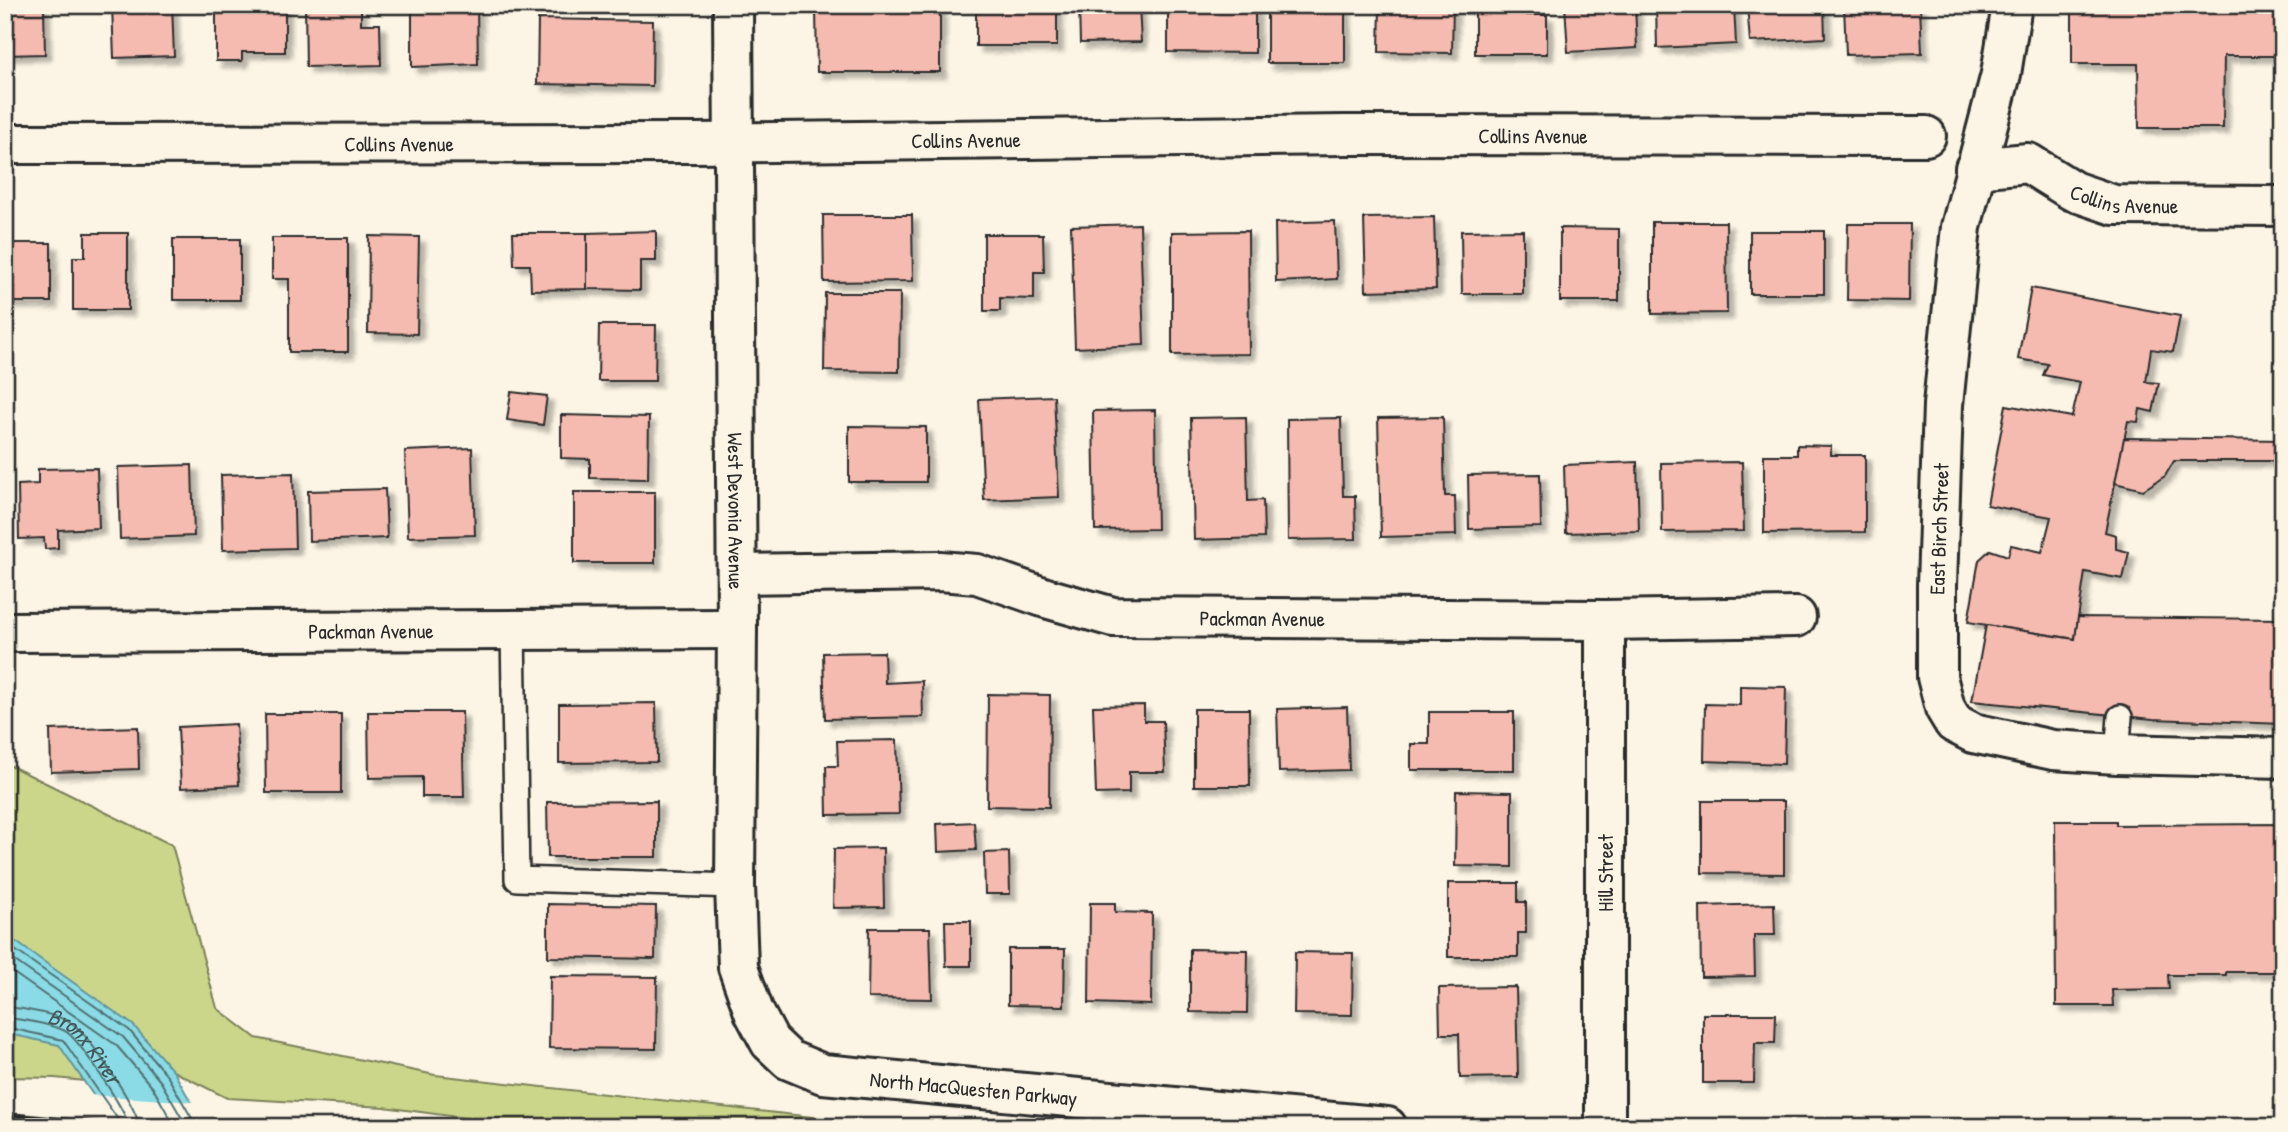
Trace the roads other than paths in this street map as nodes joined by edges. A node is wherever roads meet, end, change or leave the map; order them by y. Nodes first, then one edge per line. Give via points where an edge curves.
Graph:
1 (733, 5) edge
2 (2012, 5) edge
3 (1926, 136) dead end
4 (734, 143) junction
5 (5, 144) edge
6 (1975, 168) junction
7 (2283, 206) edge
8 (737, 574) junction
9 (1796, 617) dead end
10 (1605, 620) junction
11 (513, 629) junction
12 (737, 629) junction
13 (5, 632) edge
14 (2120, 717) dead end
15 (2117, 754) junction
16 (2283, 758) edge
17 (735, 886) junction
18 (754, 1012) joint
19 (1387, 1127) edge
20 (1605, 1127) edge

1 - 4 street, West Devonia Avenue
2 - 6 street, East Birch Street via 2001,74
3 - 4 street, Collins Avenue via 1346,135
4 - 5 street, Collins Avenue
4 - 8 street, West Devonia Avenue
6 - 7 street, Collins Avenue via 2028,163 2073,191 2114,205
6 - 15 street, East Birch Street via 1961,227 1943,405 1937,677 1954,723 1973,733 2053,750
8 - 10 street, Packman Avenue via 940,570 977,574 1113,617
8 - 12 street, West Devonia Avenue
9 - 10 street, Packman Avenue
10 - 20 street, Hill Street
11 - 12 street, Packman Avenue
11 - 13 street, Packman Avenue
11 - 17 lane via 517,880
12 - 17 street, West Devonia Avenue
14 - 15 lane
15 - 16 street, East Birch Street
17 - 18 street, West Devonia Avenue via 738,967
18 - 19 street, North MacQuesten Parkway via 770,1042 789,1060 823,1073

